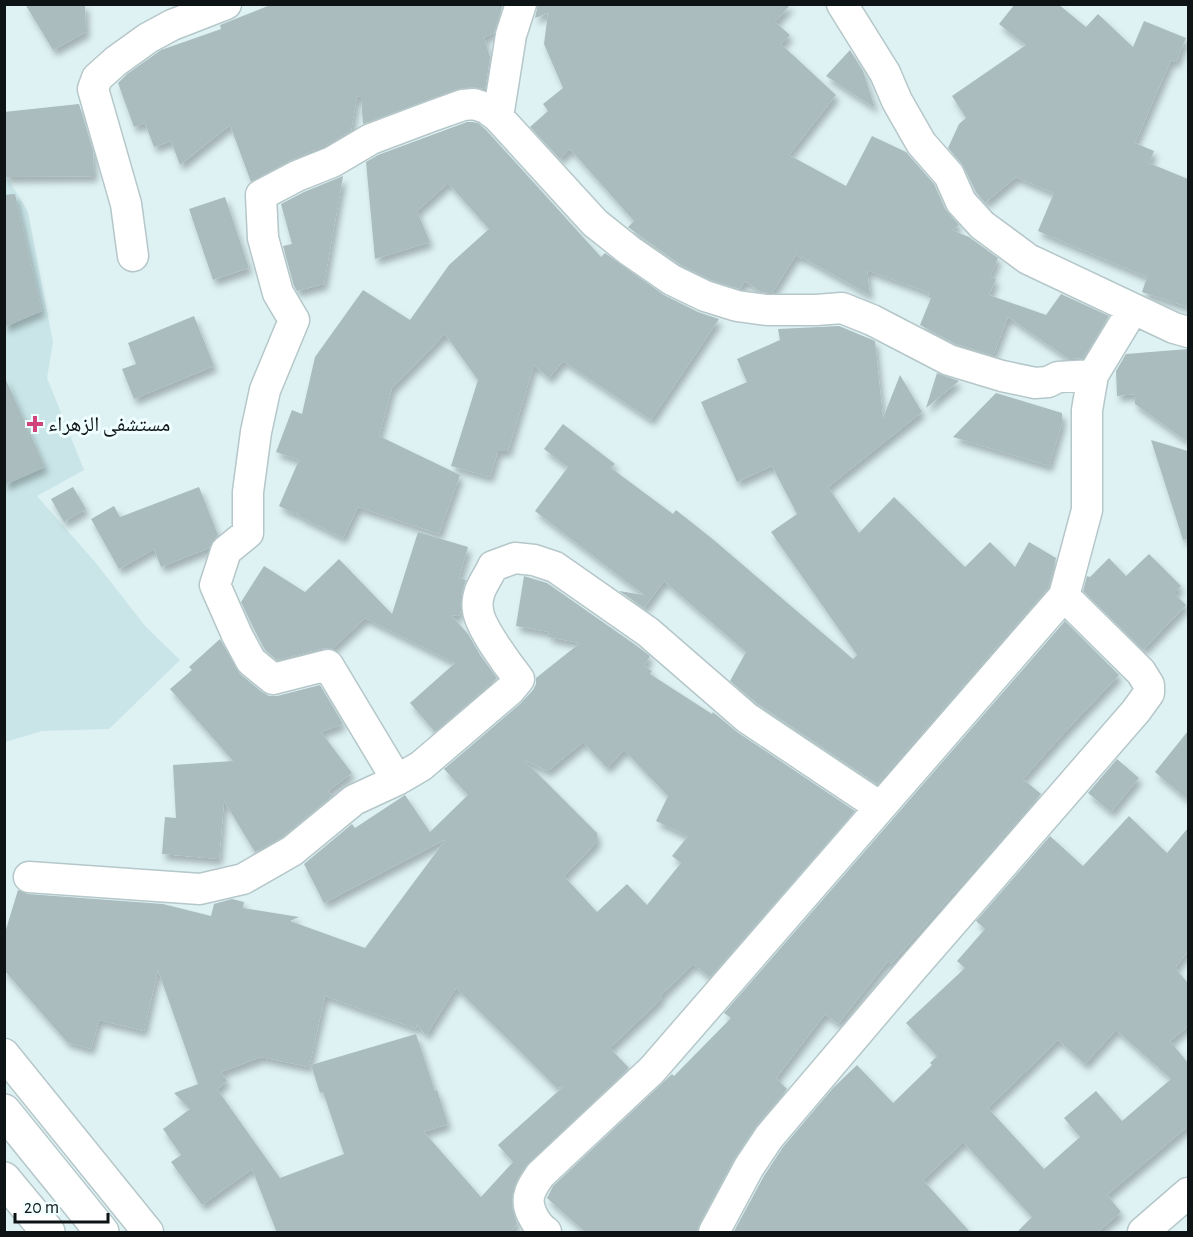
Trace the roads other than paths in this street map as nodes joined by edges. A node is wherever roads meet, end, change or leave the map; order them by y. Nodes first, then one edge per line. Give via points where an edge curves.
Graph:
1 (226, 4) edge
2 (521, 4) edge
3 (842, 4) edge
4 (498, 117) junction
5 (133, 256) dead end
6 (1133, 309) junction
7 (1188, 332) edge
8 (1094, 375) junction
9 (1064, 596) junction
10 (397, 780) junction
11 (880, 807) junction
12 (29, 876) dead end
13 (4, 1054) edge
14 (4, 1111) edge
15 (4, 1179) edge
16 (1188, 1193) edge
17 (48, 1233) edge
18 (102, 1233) edge
19 (148, 1233) edge
20 (546, 1233) edge
21 (714, 1233) edge
22 (1143, 1233) edge

1 - 5 street via 148,38 97,78 93,89 126,204
2 - 4 street via 511,35
3 - 6 street via 885,73 921,142 949,175 962,202 982,225 1028,259
4 - 8 street via 595,223 672,280 705,296 767,310 842,308 949,360 1035,383
4 - 10 street via 486,108 463,105 370,139 332,162 261,195 263,238 278,293 294,320 266,390 256,432 248,492 248,533 226,551 214,585 251,661 273,679 328,665
6 - 7 street
6 - 8 street
8 - 9 street via 1087,410 1087,510
9 - 11 street
9 - 21 street via 1142,672 1149,693 769,1137
10 - 11 street via 421,766 519,679 477,612 480,590 493,566 515,558 555,567 648,632 747,718
10 - 12 street via 354,800 292,851 243,879 200,889
11 - 20 street via 652,1070 540,1175 529,1195 531,1212
13 - 19 street
14 - 18 highway
15 - 17 highway
16 - 22 street

